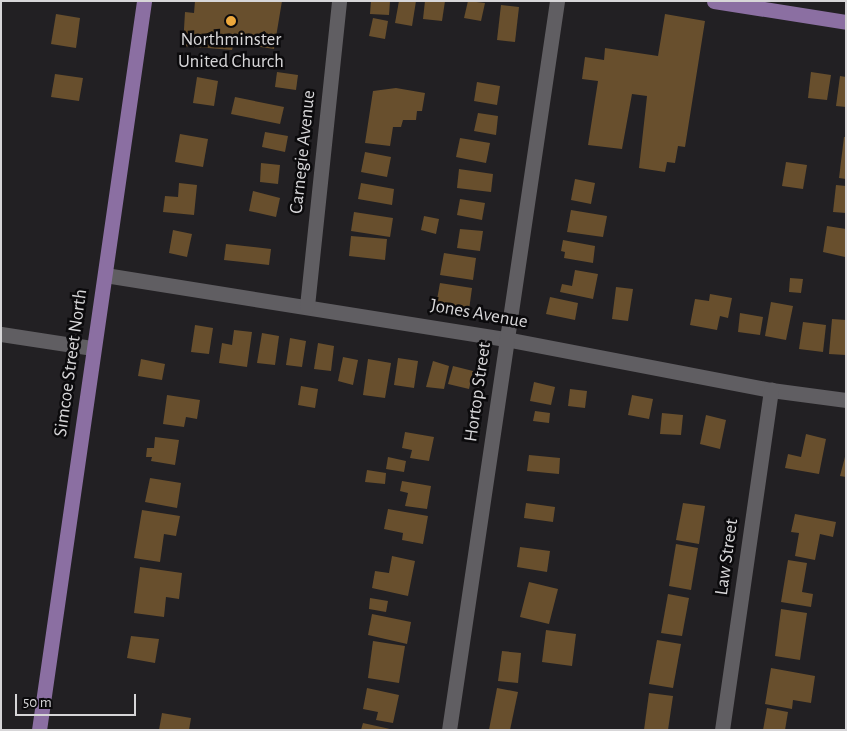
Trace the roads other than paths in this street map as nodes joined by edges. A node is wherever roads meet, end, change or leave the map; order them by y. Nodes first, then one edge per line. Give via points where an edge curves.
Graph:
1 (144, 1) edge
2 (339, 1) edge
3 (557, 1) edge
4 (714, 1) edge
5 (846, 22) edge
6 (105, 275) junction
7 (307, 306) junction
8 (1, 334) edge
9 (506, 339) junction
10 (93, 348) junction
11 (771, 390) junction
12 (846, 400) edge
13 (39, 730) edge
14 (449, 730) edge
15 (722, 730) edge

1 - 6 main road, Simcoe Street North
2 - 7 street, Carnegie Avenue
3 - 9 street, Hortop Street
4 - 5 main road
6 - 7 street, Jones Avenue
6 - 10 main road, Simcoe Street North
7 - 9 street, Jones Avenue
8 - 10 street
9 - 11 street, Jones Avenue
9 - 14 street, Hortop Street
10 - 13 main road, Simcoe Street North
11 - 12 street, Jones Avenue
11 - 15 street, Law Street

